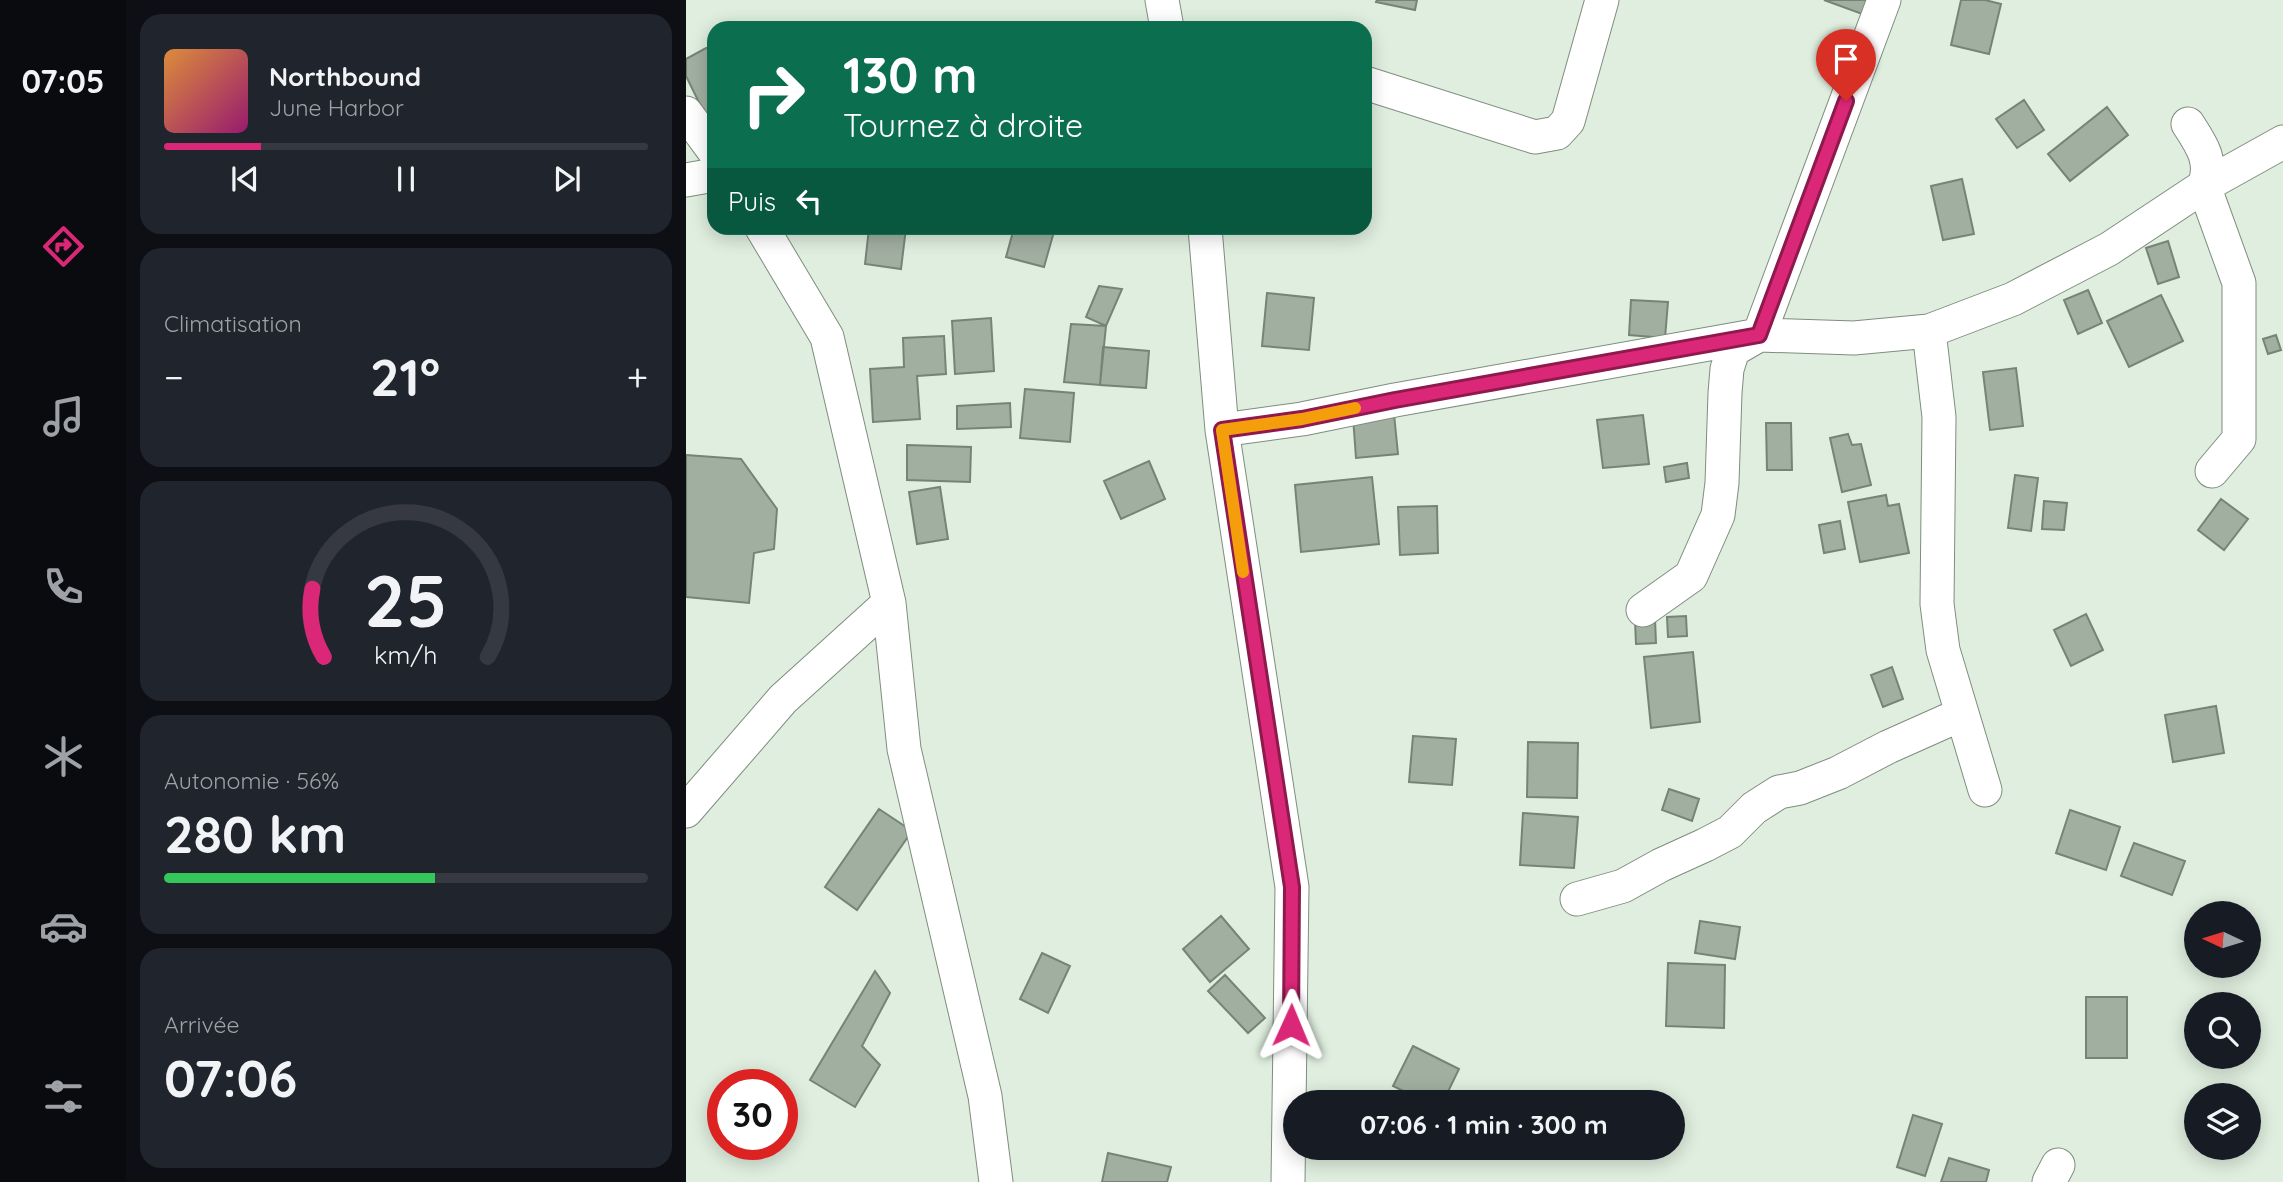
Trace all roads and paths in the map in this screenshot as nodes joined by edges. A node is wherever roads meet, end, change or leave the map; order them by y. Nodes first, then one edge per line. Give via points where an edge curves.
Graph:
1 (1162, 0) edge
2 (1602, 0) edge
3 (1884, 0) edge
4 (1166, 21) edge
5 (1372, 85) edge
6 (686, 113) edge
7 (2188, 124) dead end
8 (707, 142) edge
9 (2283, 142) edge
10 (707, 176) edge
11 (686, 180) edge
12 (2204, 186) junction
13 (766, 235) edge
14 (1206, 235) edge
15 (1929, 331) junction
16 (1759, 335) junction
17 (1222, 430) junction
18 (2212, 471) dead end
19 (889, 603) junction
20 (1643, 610) dead end
21 (1962, 714) junction
22 (1984, 790) dead end
23 (686, 811) edge
24 (1577, 899) dead end
25 (996, 1182) edge
26 (1288, 1182) edge

1 - 4 street
2 - 5 street via 1568,121 1557,133 1535,137
3 - 16 street
6 - 8 street
7 - 12 street via 2204,149 2209,174
9 - 12 street
10 - 11 street
12 - 15 street via 2109,250 2013,299
12 - 18 street via 2239,283 2239,439
13 - 19 street via 827,337
14 - 17 street
15 - 16 street via 1854,338
15 - 21 street via 1939,417 1937,604 1943,650
16 - 17 street
16 - 20 street via 1733,350 1727,369 1718,515 1705,547 1691,576
17 - 26 street via 1292,887
19 - 23 street via 783,699
19 - 25 street via 904,749 985,1096
21 - 22 street
21 - 24 street via 1838,773 1779,792 1730,832 1706,845 1623,886

